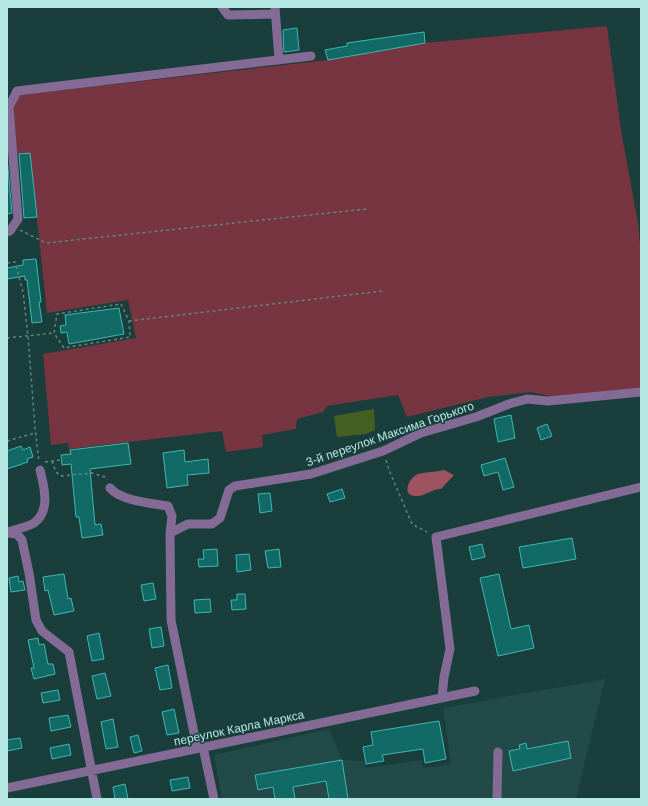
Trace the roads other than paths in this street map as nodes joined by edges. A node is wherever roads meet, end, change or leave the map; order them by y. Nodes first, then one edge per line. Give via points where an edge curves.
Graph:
1 (222, 7) edge
2 (275, 11) edge
3 (311, 56) dead end
4 (279, 60) junction
5 (10, 230) edge
6 (641, 392) edge
7 (40, 470) dead end
8 (641, 487) edge
9 (110, 488) road end
10 (8, 532) edge
11 (170, 533) junction
12 (475, 691) dead end
13 (442, 697) junction
14 (200, 748) junction
15 (498, 752) dead end
16 (92, 770) junction
17 (7, 788) edge
18 (97, 799) edge
19 (214, 799) edge
20 (497, 799) edge

1 - 2 street via 228,15
2 - 4 street
3 - 4 street
4 - 5 street via 17,91 9,107 18,219
6 - 11 street, 3-й переулок Максима Горького via 548,401 527,399 476,418 421,433 383,451 312,474 235,486 229,490 220,518 212,524 188,524
7 - 10 street via 45,496 42,515 34,523
8 - 13 street via 436,537 450,649
9 - 11 street via 114,493 130,499 168,506 172,516
10 - 16 street via 17,534 22,540 36,620 42,630 70,652
11 - 14 street via 171,620
12 - 13 street, переулок Карла Маркса
13 - 14 street, переулок Карла Маркса
14 - 16 street, переулок Карла Маркса
14 - 19 street
15 - 20 street
16 - 17 street, переулок Карла Маркса
16 - 18 street

